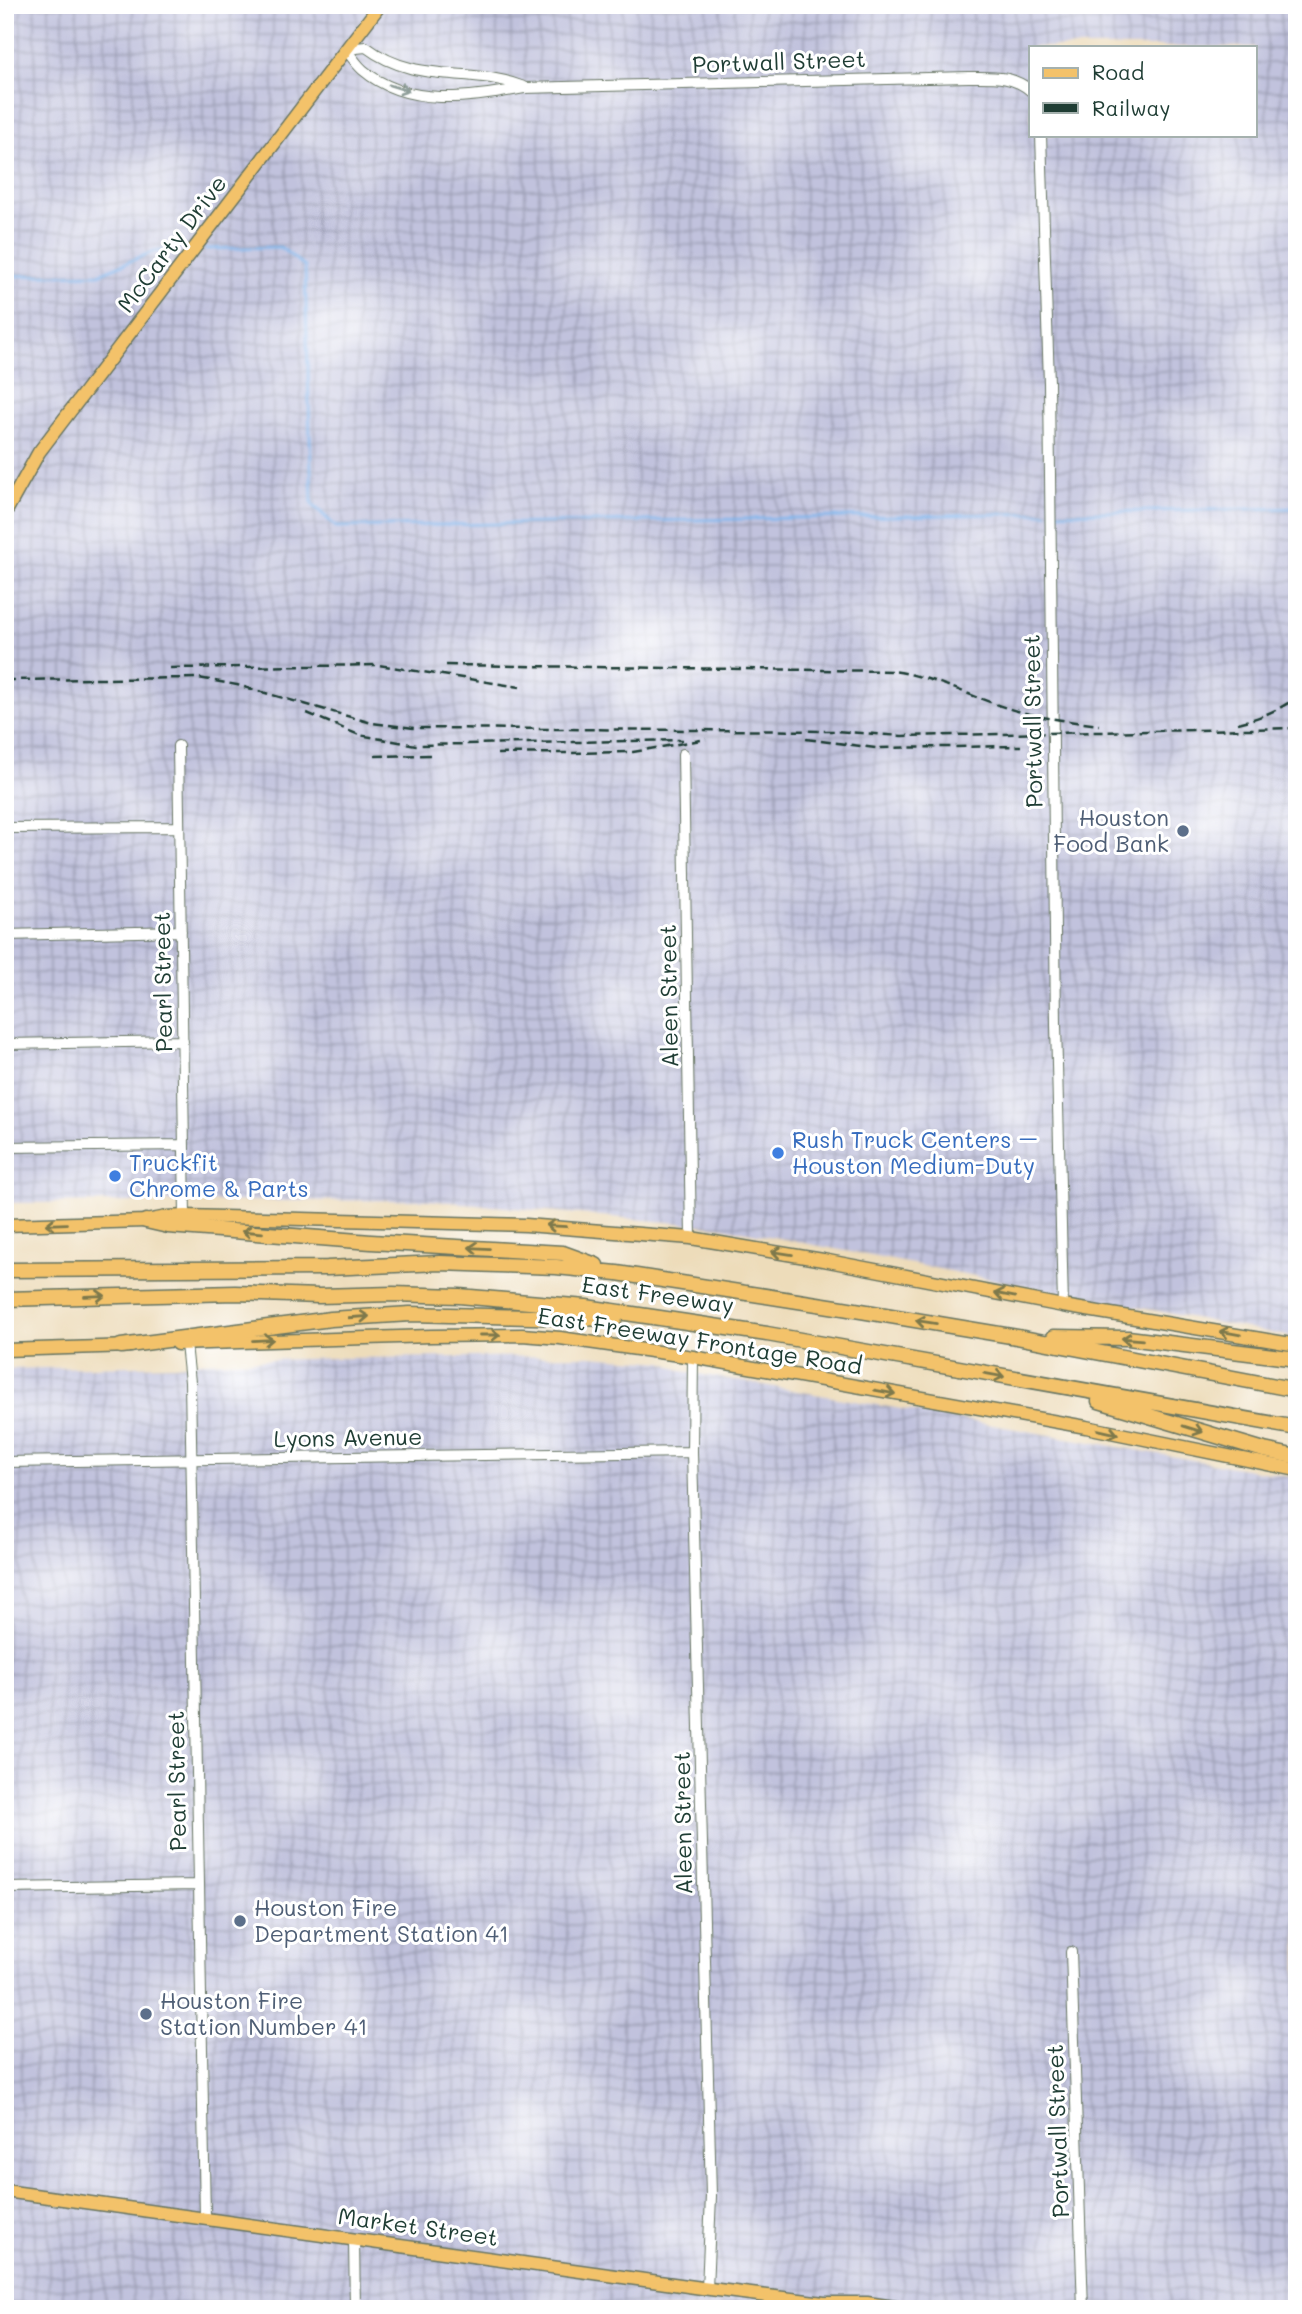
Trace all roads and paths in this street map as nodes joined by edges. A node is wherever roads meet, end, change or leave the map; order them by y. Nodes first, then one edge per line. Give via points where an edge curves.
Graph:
1 (380, 5) edge
2 (346, 49) junction
3 (524, 88) junction
4 (1029, 89) edge
5 (1041, 136) edge
6 (5, 513) edge
7 (178, 746) dead end
8 (683, 754) dead end
9 (178, 827) junction
10 (5, 828) edge
11 (181, 931) junction
12 (5, 936) edge
13 (183, 1041) junction
14 (5, 1044) edge
15 (184, 1144) junction
16 (5, 1147) edge
17 (185, 1216) junction
18 (146, 1221) junction
19 (5, 1225) edge
20 (691, 1238) junction
21 (5, 1270) edge
22 (617, 1273) junction
23 (5, 1299) edge
24 (1063, 1306) junction
25 (686, 1321) junction
26 (1017, 1337) junction
27 (186, 1344) junction
28 (1297, 1345) edge
29 (121, 1346) junction
30 (8, 1349) edge
31 (692, 1357) junction
32 (1297, 1359) edge
33 (1034, 1382) junction
34 (1297, 1390) edge
35 (1297, 1428) edge
36 (692, 1452) junction
37 (1297, 1457) edge
38 (191, 1460) junction
39 (5, 1462) edge
40 (1297, 1470) edge
41 (198, 1885) junction
42 (5, 1888) edge
43 (1071, 1952) dead end
44 (5, 2191) edge
45 (205, 2218) junction
46 (354, 2239) junction
47 (707, 2288) junction
48 (827, 2307) edge
49 (355, 2309) edge
50 (908, 2309) edge
51 (1083, 2309) edge

1 - 2 main road, McCarty Drive
2 - 3 street, Portwall Street via 366,47 414,71 497,79
2 -> 3 street, Portwall Street via 361,69 398,90 453,98
2 - 6 main road, McCarty Drive via 39,452
3 - 4 street, Portwall Street via 969,77 1007,78
5 - 24 street, Portwall Street
7 - 9 street, Pearl Street
8 - 20 street, Aleen Street
9 - 10 street
9 - 11 street, Pearl Street
11 - 12 street
11 - 13 street, Pearl Street
13 - 14 street
13 - 15 street, Pearl Street
15 - 16 street
15 - 17 street, Pearl Street
17 - 18 main road
20 -> 17 main road via 526,1225
18 -> 19 main road
22 -> 18 highway via 563,1253 370,1242
24 -> 20 main road
21 - 22 highway, East Freeway via 440,1263 556,1266
26 -> 22 highway, East Freeway
23 -> 25 highway, East Freeway via 235,1293 459,1296
28 -> 24 main road
29 -> 25 highway via 331,1319 410,1314
25 -> 33 highway, East Freeway
32 -> 26 highway via 1128,1338
26 - 34 highway, East Freeway
27 - 29 main road, East Freeway Frontage Road
27 -> 31 main road, East Freeway Frontage Road via 522,1335
27 - 38 street, Pearl Street
29 - 30 main road, East Freeway Frontage Road
31 - 36 street, Aleen Street
31 -> 40 main road, East Freeway Frontage Road via 1086,1427
33 - 35 highway, East Freeway
33 -> 37 highway
36 - 38 street, Lyons Avenue
36 - 47 street, Aleen Street via 711,2196
38 - 39 street, Lyons Avenue
38 - 41 street, Pearl Street
41 - 42 street
41 - 45 street, Pearl Street
43 - 51 street, Portwall Street
44 - 45 main road, Market Street
45 - 46 main road, Market Street
46 - 47 main road, Market Street
46 - 49 street
47 - 48 main road, Market Street
48 - 50 main road, Market Street via 867,2303

